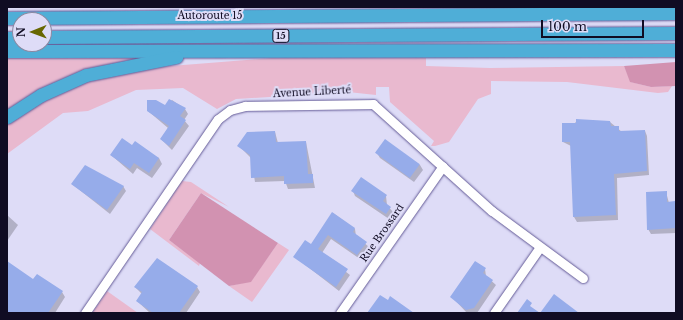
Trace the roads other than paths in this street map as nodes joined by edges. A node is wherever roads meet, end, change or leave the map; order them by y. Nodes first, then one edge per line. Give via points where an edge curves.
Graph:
1 (676, 13) edge
2 (7, 18) edge
3 (676, 33) edge
4 (52, 38) edge
5 (676, 50) edge
6 (7, 51) edge
7 (204, 53) junction
8 (7, 117) edge
9 (443, 166) junction
10 (540, 247) junction
11 (583, 278) dead end
12 (85, 313) edge
13 (340, 313) edge
14 (494, 313) edge

1 - 2 highway, Autoroute 15 / 15
3 - 4 highway, Autoroute 15 / 15
5 - 7 highway
6 - 7 highway
7 - 8 highway via 86,75 41,95
9 - 10 street, Avenue Liberté via 492,211
9 - 12 street, Avenue Liberté via 385,111 368,102 245,106 230,110 215,123
9 - 13 street, Rue Brossard
10 - 11 street, Avenue Liberté
10 - 14 street

